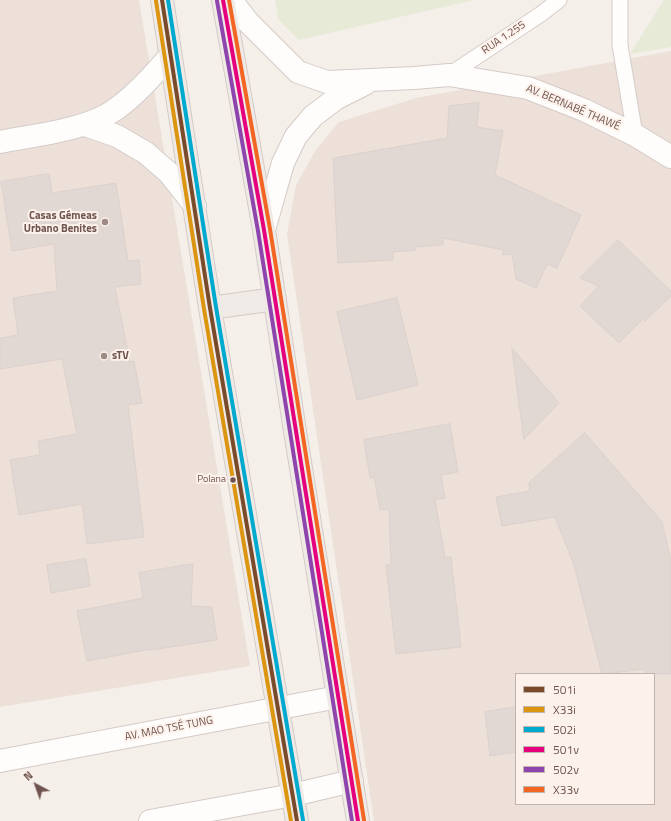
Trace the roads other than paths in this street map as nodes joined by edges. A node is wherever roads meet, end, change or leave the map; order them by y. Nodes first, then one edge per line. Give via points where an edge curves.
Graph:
1 (162, 0) edge
2 (223, 0) edge
3 (231, 0) edge
4 (559, 0) edge
5 (620, 0) edge
6 (170, 56) junction
7 (449, 75) junction
8 (373, 80) junction
9 (85, 125) junction
10 (635, 135) junction
11 (0, 142) edge
12 (671, 157) edge
13 (195, 206) junction
14 (264, 230) junction
15 (274, 299) junction
16 (210, 308) junction
17 (338, 697) junction
18 (279, 708) junction
19 (0, 761) edge
20 (352, 781) junction
21 (293, 795) junction
22 (150, 821) edge
23 (297, 821) edge
24 (358, 821) edge

1 - 6 main road
2 - 14 main road
3 - 8 main road, AV. BERNABÉ THAWÉ via 253,27 298,72 327,82
4 - 7 lane, RUA 1.255
5 - 10 lane via 620,45
6 - 9 main road via 140,90 115,110
6 - 13 main road
7 - 8 main road, AV. BERNABÉ THAWÉ
7 - 10 main road, AV. BERNABÉ THAWÉ via 528,88 584,110
8 - 14 main road via 337,98 313,116 296,136 283,164
9 - 11 main road
9 - 13 main road via 117,136 146,153 170,173
10 - 12 main road, AV. BERNABÉ THAWÉ
13 - 16 main road
14 - 15 main road
15 - 16 main road
15 - 17 main road
16 - 18 main road
17 - 18 main road, AV. MAO TSÉ TUNG
17 - 20 main road
18 - 19 main road, AV. MAO TSÉ TUNG
18 - 21 main road
20 - 21 main road
20 - 24 main road
21 - 22 main road
21 - 23 main road

